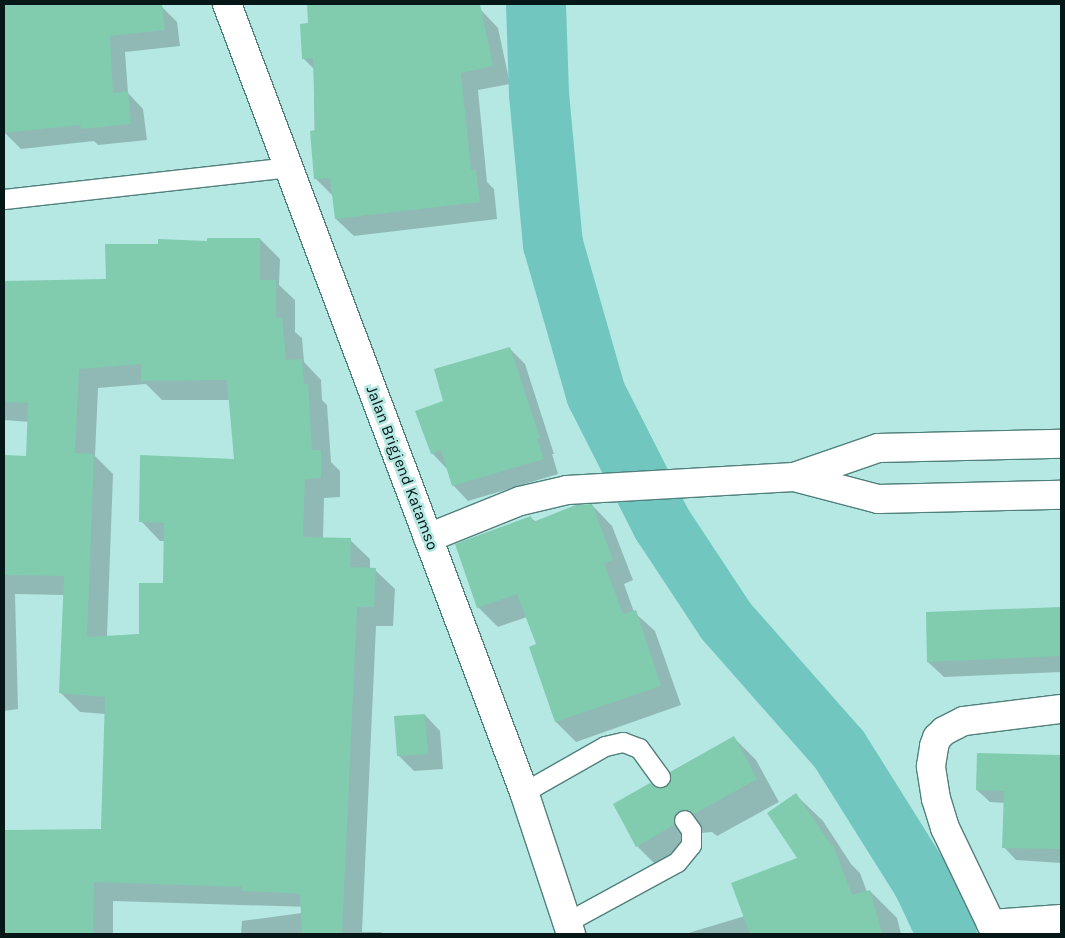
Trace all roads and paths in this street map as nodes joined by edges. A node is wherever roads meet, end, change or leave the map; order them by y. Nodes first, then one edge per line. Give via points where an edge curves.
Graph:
1 (227, 4) edge
2 (289, 167) junction
3 (4, 199) edge
4 (1061, 444) edge
5 (794, 477) junction
6 (1061, 495) edge
7 (428, 538) junction
8 (1061, 709) edge
9 (660, 777) dead end
10 (524, 792) junction
11 (684, 820) dead end
12 (1061, 919) edge
13 (569, 928) edge
14 (994, 929) edge

1 - 2 street, Jalan Brigjend Katamso
2 - 3 lane
2 - 7 street, Jalan Brigjend Katamso
4 - 5 street via 878,448
5 - 6 street via 878,499
5 - 7 street via 567,490 520,501
7 - 10 street, Jalan Brigjend Katamso
8 - 14 street via 964,721 944,731 934,746 931,766 945,828
9 - 10 lane via 639,748 623,742 604,746
10 - 13 street, Jalan Brigjend Katamso
11 - 13 lane via 691,830 692,839 677,862
12 - 14 street

